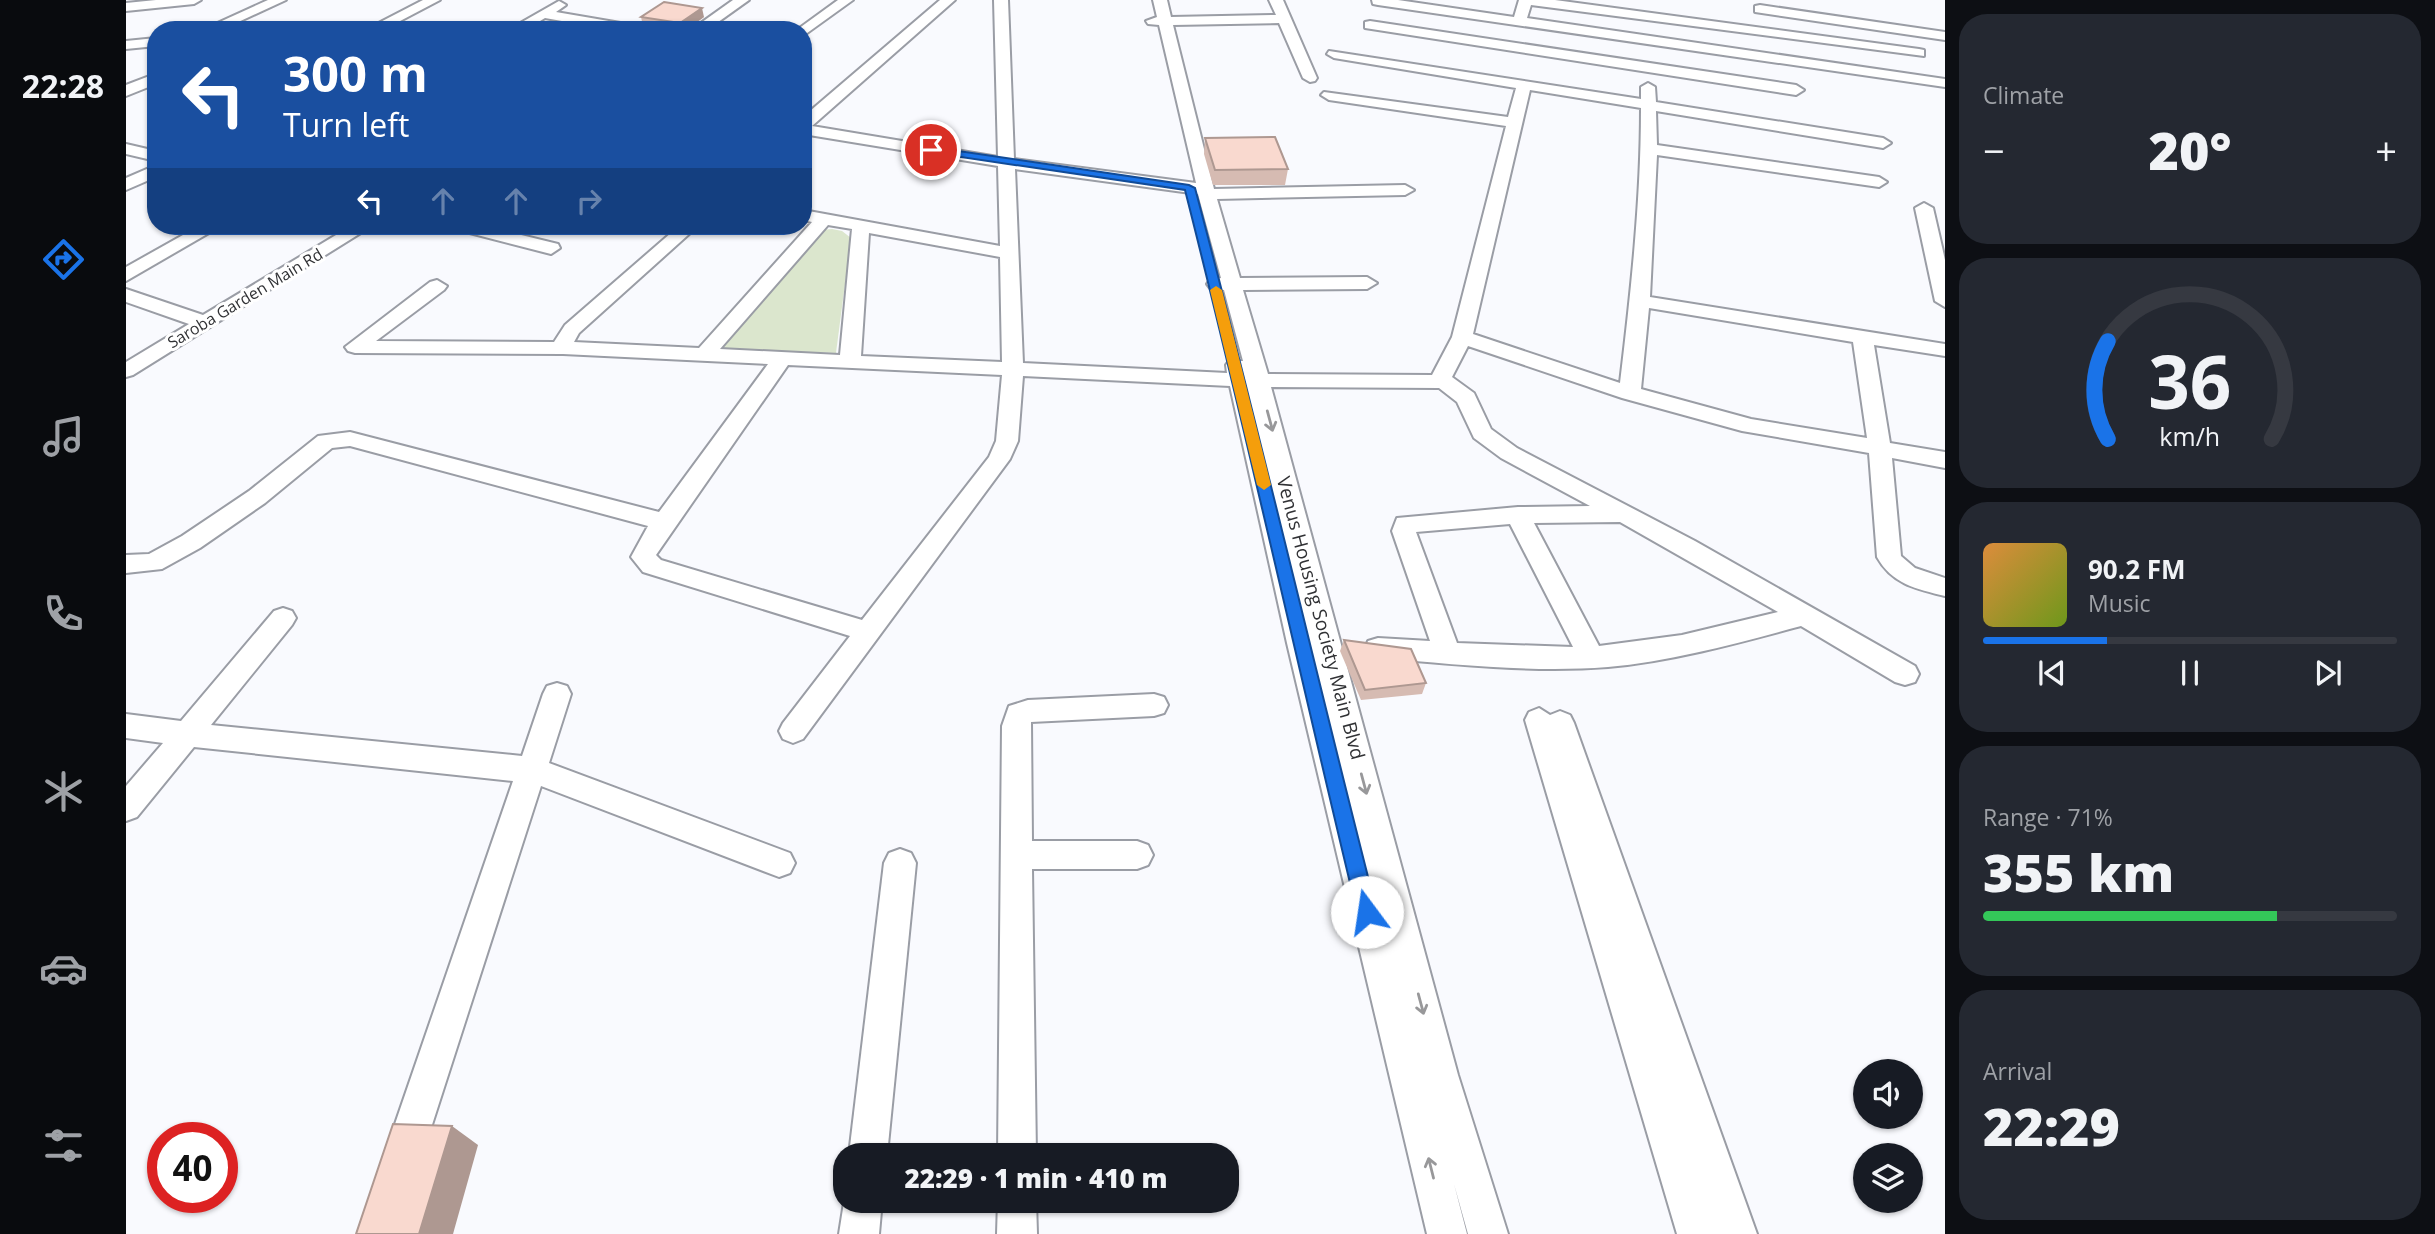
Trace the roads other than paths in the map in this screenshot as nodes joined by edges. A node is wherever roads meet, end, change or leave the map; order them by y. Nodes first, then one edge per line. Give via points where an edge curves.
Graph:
1 (194, 0) edge
2 (279, 0) edge
3 (429, 0) edge
4 (568, 0) edge
5 (846, 0) edge
6 (948, 0) edge
7 (1276, 0) edge
8 (736, 1) edge
9 (998, 1) edge
10 (1378, 1) edge
11 (149, 2) edge
12 (126, 7) edge
13 (1759, 9) dead end
14 (1157, 10) edge
15 (543, 14) junction
16 (1652, 17) junction
17 (1284, 19) junction
18 (230, 21) edge
19 (389, 21) edge
20 (531, 21) edge
21 (585, 21) edge
22 (710, 21) edge
23 (1519, 22) junction
24 (1370, 24) dead end
25 (812, 26) edge
26 (1945, 36) edge
27 (1651, 40) junction
28 (147, 43) edge
29 (126, 45) edge
30 (1919, 53) dead end
31 (1334, 54) dead end
32 (1649, 69) junction
33 (1310, 78) dead end
34 (147, 83) edge
35 (1945, 83) edge
36 (1524, 85) junction
37 (1796, 90) dead end
38 (126, 91) edge
39 (1329, 95) dead end
40 (1647, 105) junction
41 (812, 118) edge
42 (1515, 123) junction
43 (812, 126) edge
44 (1883, 143) dead end
45 (126, 149) edge
46 (1649, 149) junction
47 (147, 154) edge
48 (1007, 159) junction
49 (147, 174) edge
50 (1879, 182) dead end
51 (126, 185) edge
52 (1199, 187) junction
53 (1405, 190) dead end
54 (1924, 208) dead end
55 (812, 217) edge
56 (824, 219) junction
57 (861, 226) junction
58 (812, 233) edge
59 (196, 235) edge
60 (348, 235) edge
61 (518, 235) edge
62 (679, 235) edge
63 (810, 235) edge
64 (551, 248) dead end
65 (1009, 253) junction
66 (126, 275) edge
67 (1367, 283) dead end
68 (1223, 284) junction
69 (437, 286) dead end
70 (126, 295) edge
71 (1640, 301) junction
72 (1945, 301) edge
73 (204, 323) junction
74 (1462, 337) junction
75 (1862, 337) junction
76 (563, 348) junction
77 (1945, 350) edge
78 (704, 355) junction
79 (782, 360) junction
80 (850, 362) junction
81 (1013, 368) junction
82 (126, 371) edge
83 (1441, 379) junction
84 (1249, 380) junction
85 (1630, 393) junction
86 (1880, 448) junction
87 (1945, 460) edge
88 (1621, 514) junction
89 (1518, 516) junction
90 (665, 522) junction
91 (126, 564) edge
92 (1945, 587) edge
93 (1803, 616) junction
94 (284, 618) dead end
95 (869, 632) junction
96 (1300, 643) junction
97 (1328, 645) junction
98 (1447, 652) junction
99 (1591, 656) junction
100 (1905, 674) dead end
101 (557, 694) dead end
102 (1154, 705) dead end
103 (126, 726) edge
104 (793, 732) dead end
105 (185, 734) junction
106 (532, 770) junction
107 (126, 808) edge
108 (1018, 855) junction
109 (1137, 855) dead end
110 (779, 863) dead end
111 (900, 863) dead end
112 (868, 1143) edge
113 (1017, 1143) edge
114 (391, 1194) edge
115 (861, 1213) edge
116 (1017, 1213) edge
117 (859, 1234) edge
118 (1017, 1234) edge
119 (1447, 1234) edge
120 (1488, 1234) edge
121 (1697, 1234) edge
122 (1737, 1234) edge

1 - 11 street
2 - 18 street
3 - 19 street
4 - 15 street
5 - 25 street
6 - 41 street
7 - 17 street
8 - 22 street
9 - 48 street
10 - 23 street
11 - 12 street
13 - 26 street
14 - 17 street
14 - 52 street, Venus Housing Society Main Blvd
15 - 20 street
15 - 21 street
16 - 23 street via 1526,0
16 - 27 street
16 - 30 street
17 - 33 street
23 - 27 street
24 - 32 street
27 - 32 street
27 - 35 street
28 - 29 street
31 - 36 street
32 - 37 street
32 - 40 street
34 - 38 street
36 - 40 street
36 - 42 street
39 - 42 street
40 - 44 street
40 - 46 street
42 - 74 street
43 - 48 street
45 - 47 street
46 - 50 street
46 - 71 street
48 - 52 street
48 - 65 street
49 - 51 street
52 - 53 street
52 - 68 street, Venus Housing Society Main Blvd
54 - 72 street
55 - 56 street
56 - 57 street
56 - 58 street
57 - 65 street
57 - 80 street
59 - 66 street
60 - 73 street, Saroba Garden Main Rd
61 - 64 street
62 - 76 street via 572,329
63 - 78 street
65 - 81 street
67 - 68 street
68 - 84 street, Venus Housing Society Main Blvd
69 - 76 street via 355,347
70 - 73 street
71 - 75 street
71 - 85 street
73 - 82 street, Saroba Garden Main Rd
74 - 83 street
74 - 85 street
75 - 77 street
75 - 86 street
76 - 78 street
78 - 79 street
79 - 80 street
79 - 90 street
80 - 81 street
81 - 84 street
81 - 95 street via 1007,441 999,459
83 - 84 street via 1433,383
83 - 88 street via 1466,397 1482,433 1509,453
84 - 96 street, Venus Housing Society Main Blvd
84 -> 97 street, Venus Housing Society Main Blvd
85 - 86 street via 1750,426
86 - 87 street
86 - 92 street via 1889,558 1894,568 1907,576
88 - 89 street
88 - 93 street
89 - 98 street via 1406,524 1404,531
89 - 99 street
90 - 91 street via 350,439 326,441 257,497 191,542 153,563
90 - 95 street via 643,557 652,566
93 - 99 street via 1684,643
93 - 100 street
94 - 105 street
95 - 104 street
96 - 97 street
119 -> 96 street, Venus Housing Society Main Blvd
97 - 98 street
97 -> 120 street, Venus Housing Society Main Blvd via 1440,1075
98 - 99 street
101 - 106 street
102 - 108 street via 1019,714
103 - 105 street
105 - 106 street
105 - 107 street
106 - 110 street
106 - 114 street
108 - 109 street
108 - 113 street
111 - 112 street
115 - 117 street
116 - 118 street
121 - 122 street via 1550,721

